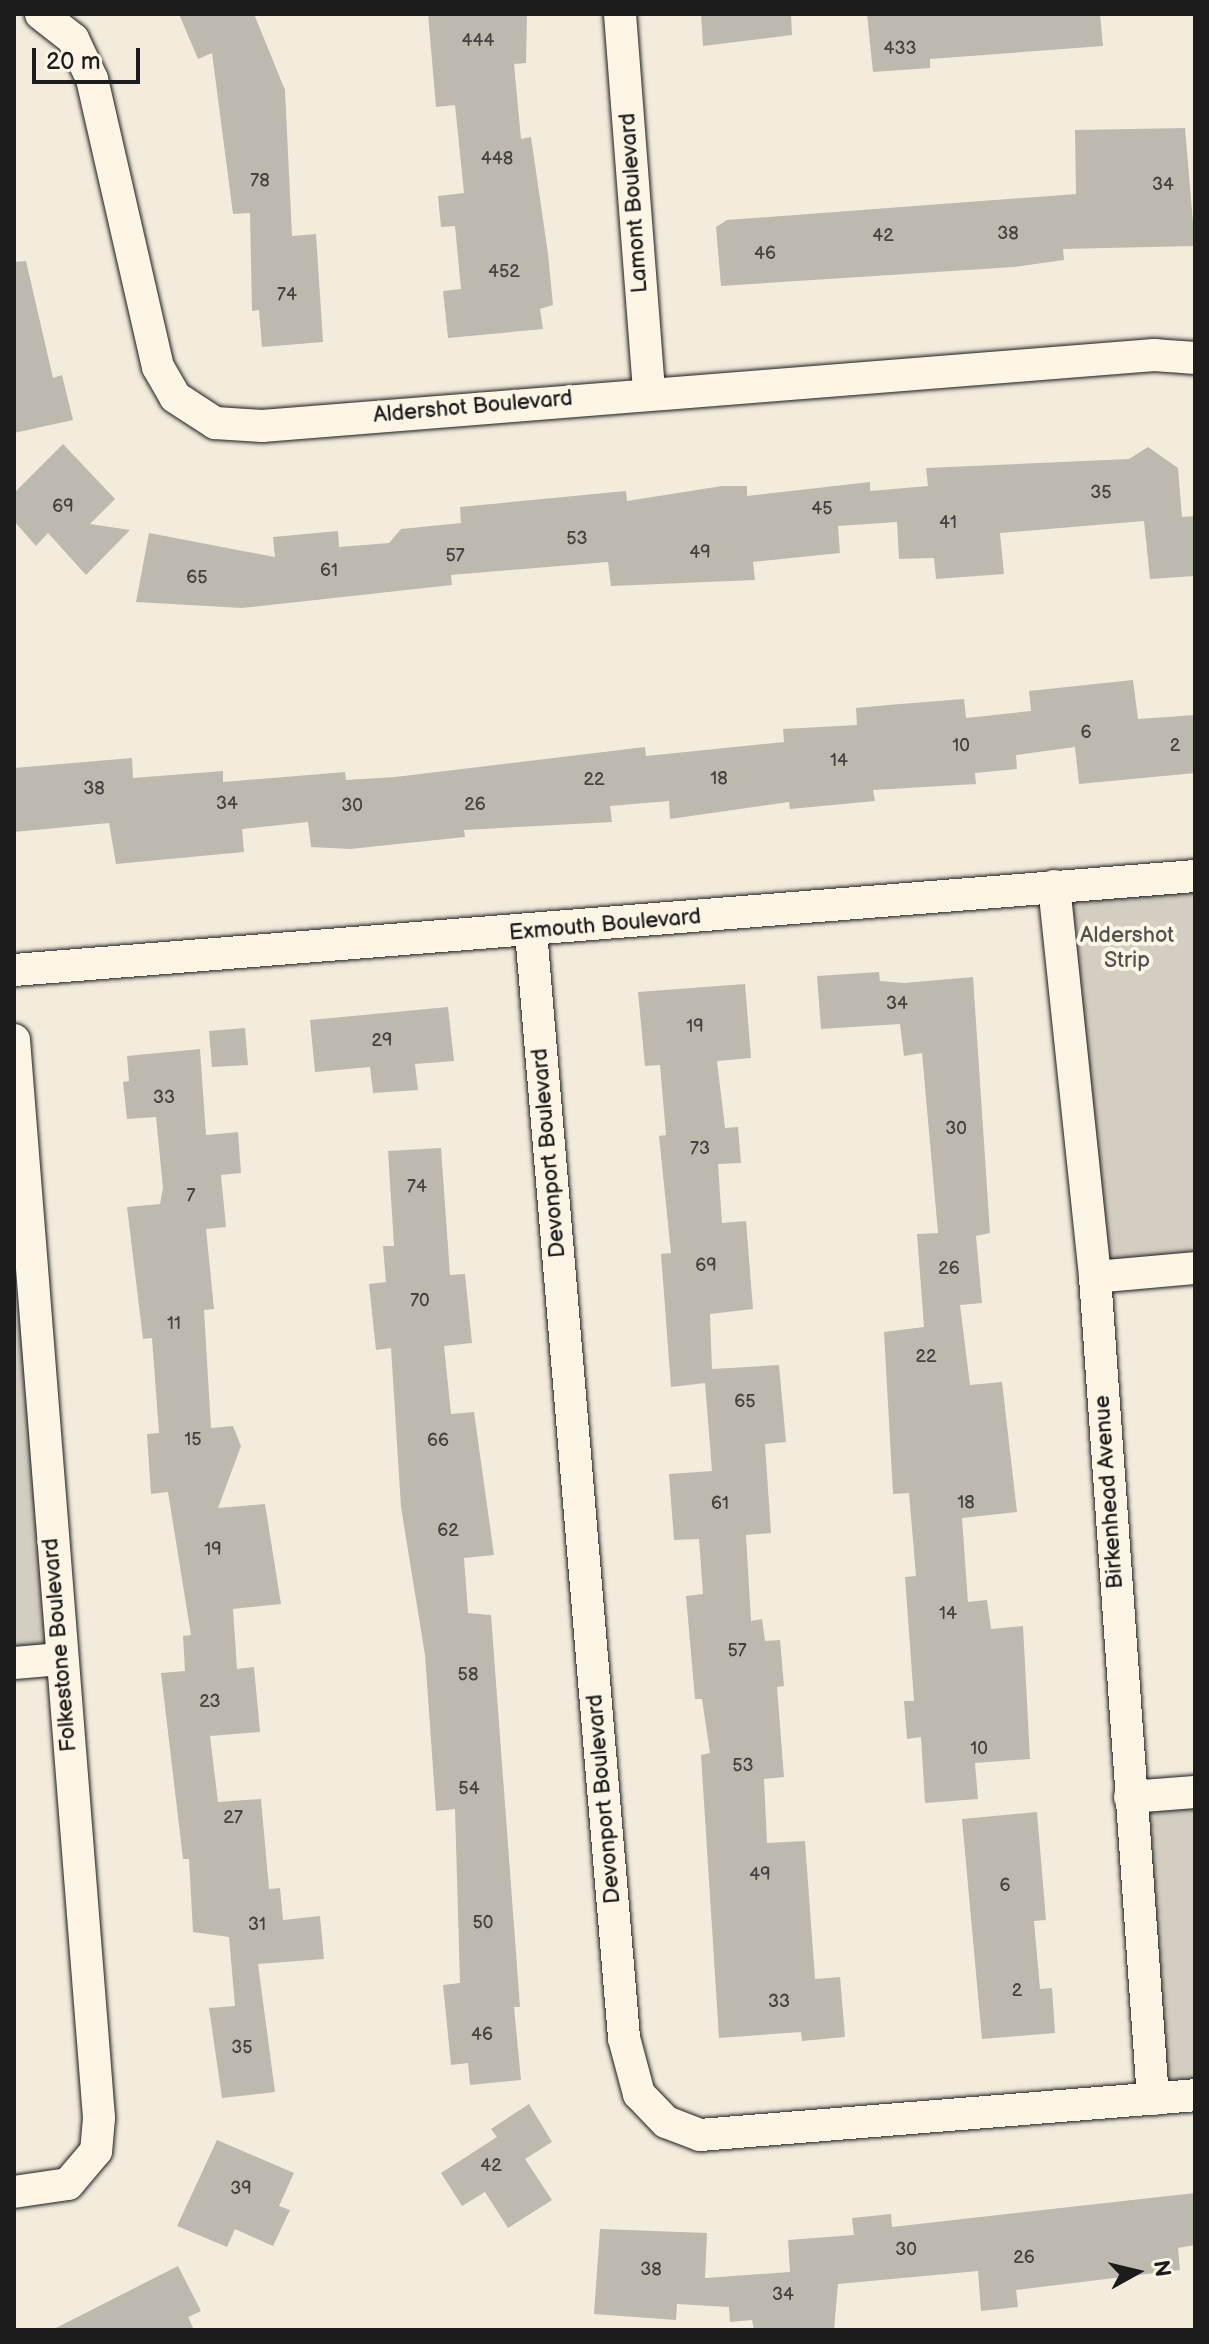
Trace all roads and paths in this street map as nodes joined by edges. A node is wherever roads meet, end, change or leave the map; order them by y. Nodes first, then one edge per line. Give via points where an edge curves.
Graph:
1 (41, 14) edge
2 (620, 14) edge
3 (1195, 358) edge
4 (649, 392) junction
5 (1195, 876) edge
6 (1054, 886) junction
7 (531, 932) junction
8 (14, 970) edge
9 (14, 1040) edge
10 (1195, 1268) edge
11 (1095, 1277) junction
12 (61, 1659) junction
13 (14, 1663) edge
14 (1195, 1792) edge
15 (1130, 1797) junction
16 (1195, 2095) edge
17 (1153, 2099) junction
18 (14, 2192) edge

1 - 4 street, Aldershot Boulevard via 83,54 158,367 175,397 198,416 262,426
2 - 4 street, Lamont Boulevard
3 - 4 street, Aldershot Boulevard via 1154,355
5 - 6 street, Exmouth Boulevard
6 - 7 street, Exmouth Boulevard
6 - 11 street, Birkenhead Avenue
7 - 8 street, Exmouth Boulevard
7 - 17 street, Devonport Boulevard via 624,2038 639,2094 666,2122 700,2135
9 - 12 street, Folkestone Boulevard
10 - 11 street
11 - 15 street, Birkenhead Avenue
12 - 13 street
12 - 18 street, Folkestone Boulevard via 99,2118 96,2151 84,2171 68,2184
14 - 15 street
15 - 17 street, Birkenhead Avenue
16 - 17 street, Devonport Boulevard

